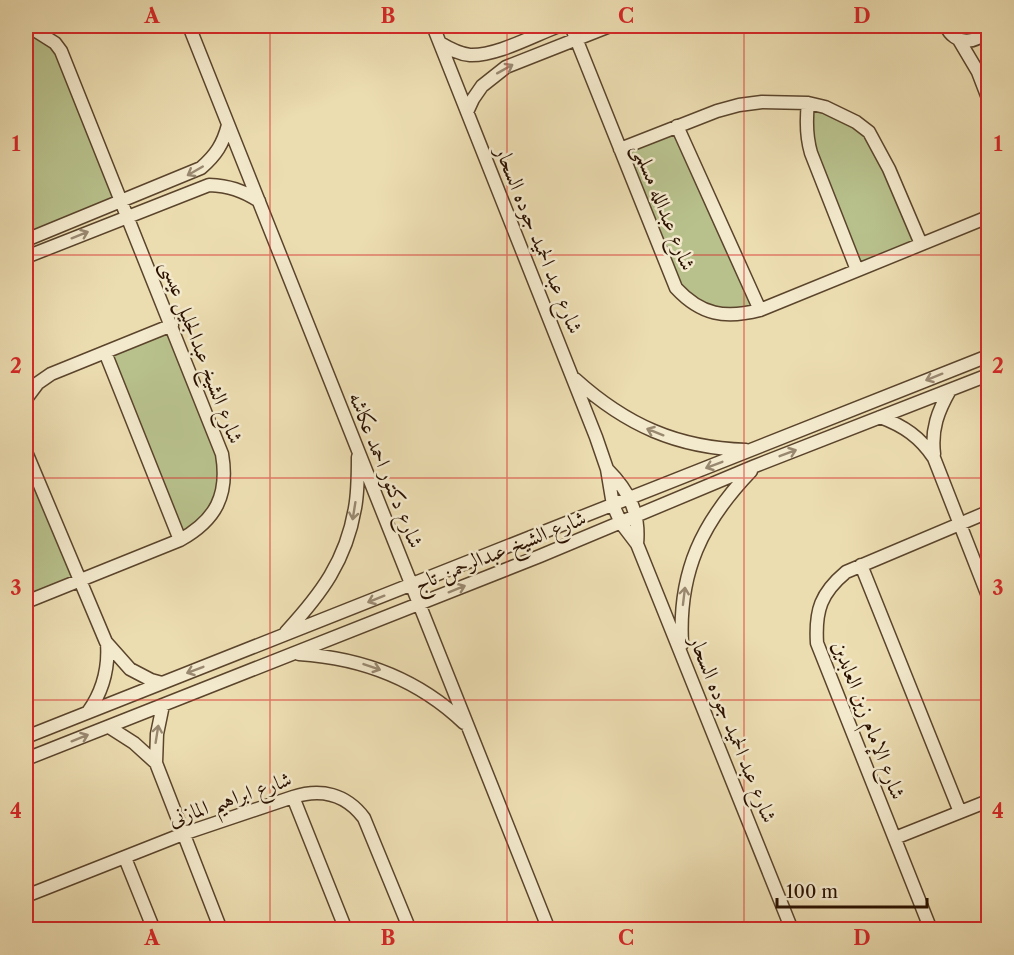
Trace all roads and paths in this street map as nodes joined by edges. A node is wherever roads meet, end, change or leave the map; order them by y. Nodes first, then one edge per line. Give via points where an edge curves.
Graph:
1 (28, 26) edge
2 (189, 26) edge
3 (433, 26) edge
4 (559, 26) edge
5 (571, 26) edge
6 (610, 26) edge
7 (945, 26) edge
8 (988, 31) edge
9 (576, 39) junction
10 (959, 40) junction
11 (440, 43) junction
12 (988, 44) edge
13 (988, 98) edge
14 (808, 103) junction
15 (467, 112) junction
16 (228, 125) junction
17 (677, 126) junction
18 (620, 149) junction
19 (123, 201) junction
20 (259, 201) junction
21 (129, 216) junction
22 (988, 217) edge
23 (26, 240) edge
24 (921, 244) junction
25 (26, 257) edge
26 (857, 270) junction
27 (760, 310) junction
28 (172, 325) junction
29 (105, 352) junction
30 (988, 356) edge
31 (988, 375) edge
32 (573, 377) junction
33 (950, 390) junction
34 (26, 399) edge
35 (880, 417) junction
36 (804, 430) junction
37 (809, 445) junction
38 (753, 450) junction
39 (26, 452) edge
40 (359, 453) junction
41 (934, 458) junction
42 (755, 466) junction
43 (607, 469) junction
44 (630, 498) junction
45 (613, 505) junction
46 (988, 512) edge
47 (637, 516) junction
48 (621, 523) junction
49 (960, 523) junction
50 (180, 540) junction
51 (637, 544) junction
52 (861, 565) junction
53 (79, 581) junction
54 (411, 585) junction
55 (988, 596) edge
56 (26, 602) edge
57 (418, 604) junction
58 (283, 636) junction
59 (106, 642) junction
60 (294, 653) junction
61 (682, 654) junction
62 (162, 683) junction
63 (164, 705) junction
64 (88, 712) junction
65 (109, 726) junction
66 (469, 728) junction
67 (26, 737) edge
68 (26, 759) edge
69 (156, 763) junction
70 (293, 796) junction
71 (988, 801) edge
72 (960, 812) junction
73 (183, 834) junction
74 (895, 838) junction
75 (125, 858) junction
76 (26, 896) edge
77 (26, 923) edge
78 (28, 930) edge
79 (154, 930) edge
80 (221, 930) edge
81 (346, 930) edge
82 (410, 930) edge
83 (549, 930) edge
84 (792, 930) edge
85 (931, 930) edge

1 - 19 street, شارع الشيخ عبدالجليل عيسى via 61,51
2 - 16 street, شارع دكتور احمد عكاشه
3 - 11 street, شارع عبد الحميد جوده السحار
4 - 11 street via 484,54 461,53
5 - 9 street, شارع عبدالله مسلمى
6 - 9 street
7 - 10 street
8 - 10 street via 976,40
8 - 12 street
15 -> 9 street via 482,86 506,67
9 - 18 street, شارع عبدالله مسلمى
10 - 13 street
11 - 15 street, شارع عبد الحميد جوده السحار
14 - 17 street via 739,105
14 - 24 street via 841,113 869,132
14 - 26 street via 807,137 811,153
15 - 32 street, شارع عبد الحميد جوده السحار
16 -> 19 street via 214,157 201,168
16 - 20 street, شارع دكتور احمد عكاشه
17 - 18 street
17 - 27 street
18 - 27 street, شارع عبدالله مسلمى via 676,288 699,307 714,313
19 - 21 street, شارع الشيخ عبدالجليل عيسى
19 - 23 street
20 - 21 street via 244,191 209,185
20 - 40 street, شارع دكتور احمد عكاشه
25 -> 21 street
21 - 28 street, شارع الشيخ عبدالجليل عيسى
22 - 24 street, شارع عبدالله مسلمى
24 - 26 street, شارع عبدالله مسلمى
26 - 27 street, شارع عبدالله مسلمى
28 - 29 street
28 - 50 street, شارع الشيخ عبدالجليل عيسى via 225,471 221,497 208,520
29 - 34 street via 51,374
29 - 50 street
30 -> 36 street, شارع الشيخ عبدالرحمن تاج
31 - 33 street, شارع الشيخ عبدالرحمن تاج
38 -> 32 street via 709,447 655,433 625,418
32 - 43 street, شارع عبد الحميد جوده السحار
33 - 35 street, شارع الشيخ عبدالرحمن تاج
33 - 41 street via 935,422
35 - 37 street, شارع الشيخ عبدالرحمن تاج
35 - 41 street via 910,431
36 - 37 street
36 - 38 street, شارع الشيخ عبدالرحمن تاج
42 -> 37 street, شارع الشيخ عبدالرحمن تاج
38 -> 44 street, شارع الشيخ عبدالرحمن تاج
39 - 53 street
40 - 54 street, شارع دكتور احمد عكاشه
40 -> 58 street via 356,506 344,552 320,594
41 - 49 street
42 - 47 street, شارع الشيخ عبدالرحمن تاج
61 -> 42 street via 685,584 695,551 731,491
43 - 44 street, شارع عبد الحميد جوده السحار
43 - 45 street, شارع عبد الحميد جوده السحار
44 - 45 street, شارع الشيخ عبدالرحمن تاج
44 - 47 street, شارع عبد الحميد جوده السحار
45 - 48 street, شارع عبد الحميد جوده السحار
45 - 54 street, شارع الشيخ عبدالرحمن تاج
46 - 49 street, شارع الإمام زين العابدين
47 - 48 street, شارع الشيخ عبدالرحمن تاج
47 - 51 street, شارع عبد الحميد جوده السحار
48 - 51 street, شارع عبد الحميد جوده السحار
57 -> 48 street, شارع الشيخ عبدالرحمن تاج
49 - 52 street, شارع الإمام زين العابدين
49 - 55 street
50 - 53 street, شارع الشيخ عبدالجليل عيسى
51 - 61 street, شارع عبد الحميد جوده السحار
52 - 72 street
52 - 74 street, شارع الإمام زين العابدين via 840,577 824,595 817,617 818,643
53 - 56 street, شارع الشيخ عبدالجليل عيسى
53 - 59 street
54 - 57 street, شارع دكتور احمد عكاشه
54 -> 58 street, شارع الشيخ عبدالرحمن تاج
57 - 60 street, شارع الشيخ عبدالرحمن تاج
57 - 66 street, شارع دكتور احمد عكاشه
58 -> 62 street, شارع الشيخ عبدالرحمن تاج
59 - 62 street via 130,669
59 - 64 street via 104,679
60 - 63 street, شارع الشيخ عبدالرحمن تاج
60 -> 66 street via 353,661 396,676 435,698
61 - 84 street, شارع عبد الحميد جوده السحار
62 - 64 street, شارع الشيخ عبدالرحمن تاج
63 - 65 street, شارع الشيخ عبدالرحمن تاج
69 -> 63 street
64 - 67 street, شارع الشيخ عبدالرحمن تاج
68 -> 65 street, شارع الشيخ عبدالرحمن تاج
65 - 69 street
66 - 83 street, شارع دكتور احمد عكاشه
69 - 73 street
70 - 73 street, شارع ابراهيم المازنى
70 - 81 street
70 - 82 street, شارع ابراهيم المازنى via 332,794 356,807
71 - 72 street
72 - 74 street
73 - 75 street, شارع ابراهيم المازنى
73 - 80 street
74 - 85 street, شارع الإمام زين العابدين
75 - 76 street, شارع ابراهيم المازنى
75 - 79 street
77 - 78 street

